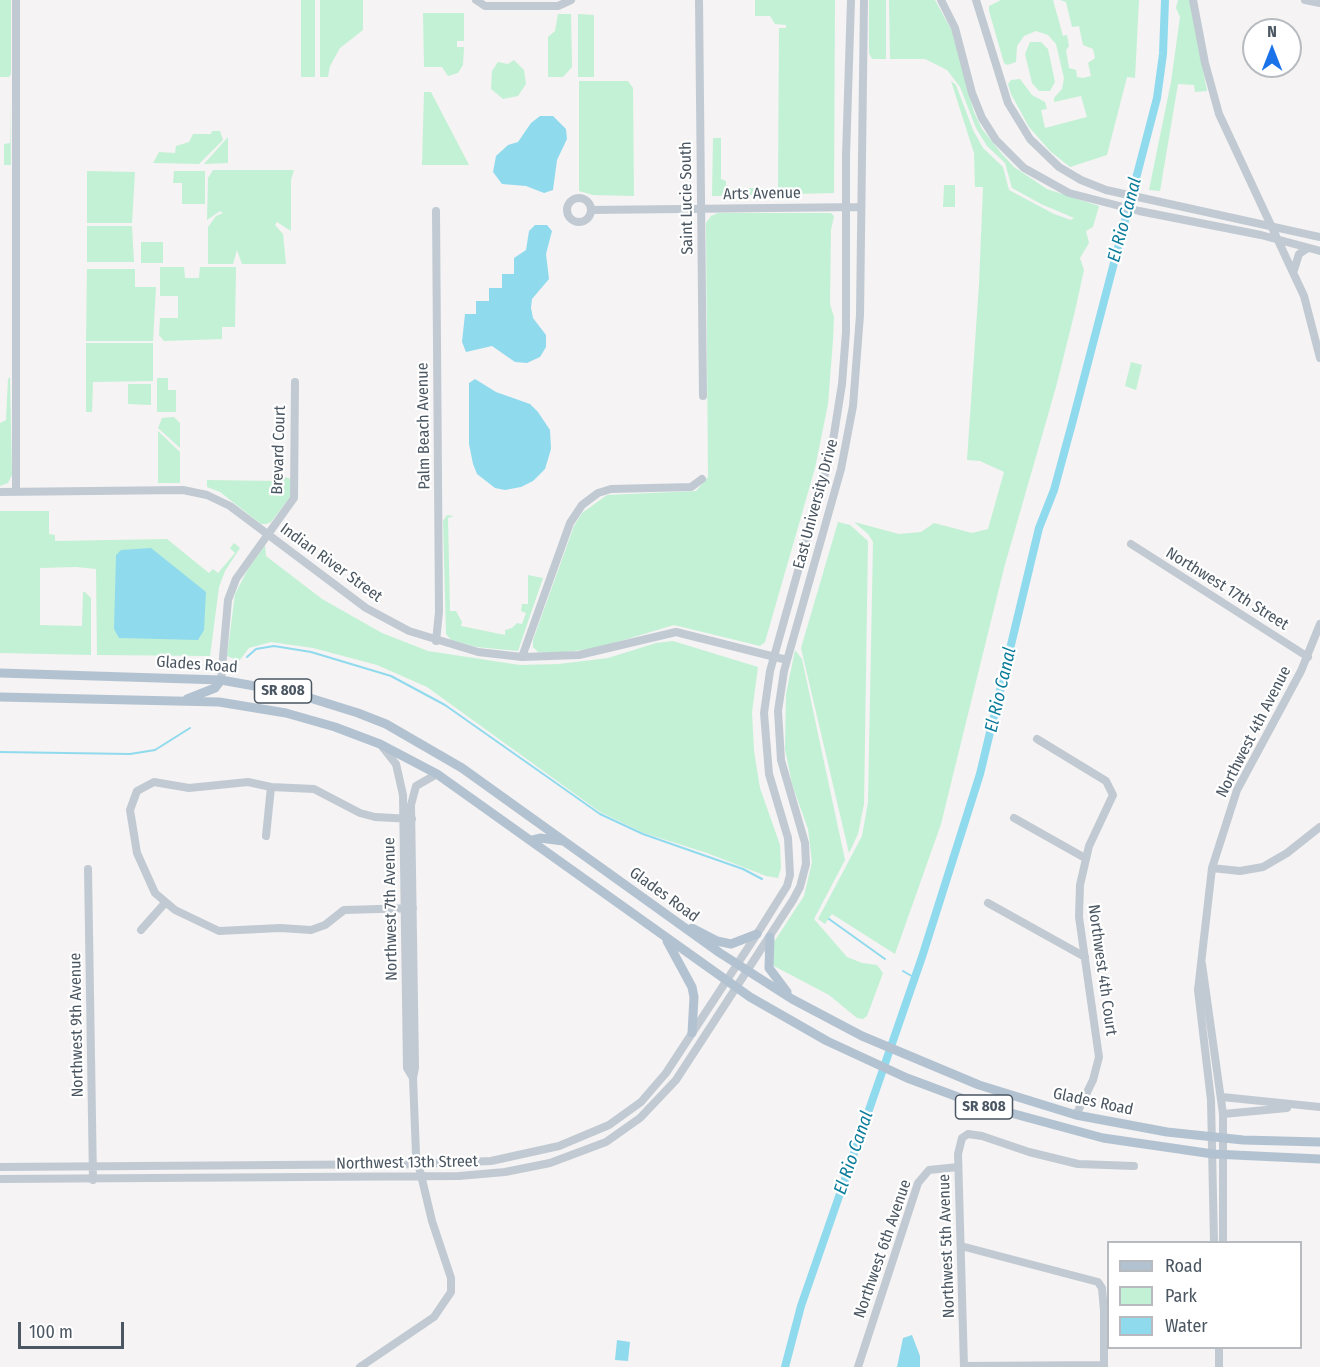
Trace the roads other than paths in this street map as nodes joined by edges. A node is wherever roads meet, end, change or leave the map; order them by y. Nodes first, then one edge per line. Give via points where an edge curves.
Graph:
1 (16, 0) edge
2 (571, 0) edge
3 (699, 0) edge
4 (851, 0) edge
5 (864, 0) edge
6 (941, 0) edge
7 (976, 0) edge
8 (1194, 0) edge
9 (1305, 0) edge
10 (476, 1) edge
11 (1320, 3) edge
12 (1162, 203) junction
13 (846, 207) junction
14 (861, 207) junction
15 (701, 208) junction
16 (591, 210) dead end
17 (436, 211) dead end
18 (1160, 215) junction
19 (1270, 225) junction
20 (1320, 237) edge
21 (1278, 240) junction
22 (1308, 248) junction
23 (1320, 251) edge
24 (1294, 271) junction
25 (1320, 358) edge
26 (295, 382) dead end
27 (703, 396) dead end
28 (702, 479) dead end
29 (0, 492) edge
30 (16, 492) junction
31 (269, 534) junction
32 (1131, 544) dead end
33 (1320, 624) edge
34 (436, 641) junction
35 (522, 657) junction
36 (774, 657) junction
37 (1308, 657) junction
38 (787, 660) junction
39 (0, 671) edge
40 (221, 680) junction
41 (0, 697) edge
42 (182, 701) junction
43 (1037, 739) dead end
44 (380, 744) junction
45 (436, 774) junction
46 (271, 787) junction
47 (1014, 818) dead end
48 (407, 819) junction
49 (1320, 827) edge
50 (266, 836) dead end
51 (532, 840) junction
52 (565, 842) junction
53 (1085, 858) junction
54 (1212, 867) junction
55 (88, 868) dead end
56 (165, 903) junction
57 (988, 903) dead end
58 (409, 908) junction
59 (666, 915) junction
60 (141, 930) dead end
61 (757, 934) junction
62 (664, 936) junction
63 (770, 937) junction
64 (1084, 957) junction
65 (1201, 960) junction
66 (737, 964) junction
67 (748, 971) junction
68 (725, 981) junction
69 (736, 988) junction
70 (792, 999) junction
71 (692, 1033) junction
72 (1222, 1097) junction
73 (1303, 1106) junction
74 (1320, 1107) edge
75 (1223, 1113) junction
76 (1076, 1115) junction
77 (1212, 1136) junction
78 (1224, 1137) junction
79 (1320, 1142) edge
80 (1213, 1154) junction
81 (1223, 1155) junction
82 (1320, 1159) edge
83 (418, 1164) junction
84 (1134, 1166) dead end
85 (0, 1167) edge
86 (958, 1167) junction
87 (93, 1168) junction
88 (420, 1176) junction
89 (0, 1179) edge
90 (93, 1180) junction
91 (1214, 1241) edge
92 (1223, 1241) edge
93 (961, 1246) junction
94 (1106, 1311) edge
95 (1219, 1349) edge
96 (964, 1366) edge
97 (1104, 1366) edge
98 (360, 1367) edge
99 (858, 1367) edge
100 (1219, 1367) edge

1 - 30 street
2 - 10 street via 558,6 485,6
3 - 15 street, Saint Lucie South
4 - 13 street, East University Drive
5 - 14 street, East University Drive
6 - 18 street via 955,28 977,106 996,141 1024,168 1069,193
7 - 12 street via 1003,91 1030,139 1070,174 1093,185
8 - 19 street via 1219,114
9 - 11 street
12 - 18 street
12 - 19 street
13 - 14 street, Arts Avenue
13 - 15 street, Arts Avenue
13 - 36 street, East University Drive via 846,332 839,408 826,472
14 - 38 street, East University Drive via 858,358 853,406 841,469
15 - 16 street, Arts Avenue
15 - 27 street, Saint Lucie South
17 - 34 street, Palm Beach Avenue
18 - 21 street
19 - 20 street
19 - 21 street
21 - 22 street
21 - 24 street
22 - 23 street
22 - 24 street via 1299,254
24 - 25 street
26 - 31 street, Brevard Court via 294,498
28 - 35 street via 691,487 611,489 582,505 570,523
29 - 30 street, Indian River Street
30 - 31 street, Indian River Street via 196,492 230,506
31 - 34 street, Indian River Street via 366,608
31 - 40 street, Brevard Court via 241,571 228,600
32 - 37 street, Northwest 17th Street
33 - 37 street, Northwest 4th Avenue
34 - 35 street, Indian River Street via 488,654
35 - 36 street, Indian River Street via 604,651 676,632
36 - 38 street, Indian River Street
36 - 61 street, East University Drive via 766,693 765,747 792,864 787,886
37 - 54 street, Northwest 4th Avenue via 1237,790
38 - 63 street, East University Drive via 778,711 779,743 806,854 800,887
39 - 40 main road, Glades Road / SR 808
40 - 42 main road via 215,688
40 - 52 main road, Glades Road / SR 808 via 323,701 386,724 462,768
41 - 42 main road, Glades Road / SR 808
42 - 44 main road, Glades Road / SR 808 via 219,702 286,713
43 - 53 street, Northwest 4th Court via 1106,781 1113,795
44 - 45 main road, Glades Road / SR 808
44 - 48 street, Northwest 7th Avenue via 399,771
45 - 48 street, Northwest 7th Avenue via 424,779 412,792
45 - 51 main road, Glades Road / SR 808
46 - 48 street via 315,789 360,813
46 - 50 street
46 - 56 street via 240,782 189,788 154,782 137,792 130,810 133,839 151,887
47 - 53 street
48 - 58 street, Northwest 7th Avenue
49 - 54 street via 1263,867 1240,871
51 - 52 main road
51 - 62 main road, Glades Road / SR 808
52 - 59 main road, Glades Road / SR 808
53 - 64 street, Northwest 4th Court via 1079,900
54 - 65 street, Northwest 4th Avenue
55 - 87 street, Northwest 9th Avenue
56 - 58 street via 226,933 265,928 311,930 325,926 344,910
56 - 60 street
57 - 64 street
58 - 83 street, Northwest 7th Avenue via 407,1068 413,1077
59 - 61 main road via 726,944 739,943
59 - 66 main road, Glades Road / SR 808
61 - 66 street, East University Drive
62 - 68 main road, Glades Road / SR 808
62 - 71 main road via 692,987
63 - 67 street, East University Drive
63 - 70 main road via 770,970
64 - 76 street, Northwest 4th Court via 1099,1057
65 - 72 street, Northwest 4th Avenue
65 - 77 street, Northwest 4th Avenue via 1199,1008
66 - 67 main road, Glades Road / SR 808
66 - 68 street, East University Drive
67 - 69 street, East University Drive
67 - 70 main road, Glades Road / SR 808
68 - 69 main road, Glades Road / SR 808
68 - 71 street, Northwest 13th Street
69 - 80 main road, Glades Road / SR 808 via 855,1055 974,1103 1064,1129
69 - 88 street, Northwest 13th Street via 668,1091 615,1137 532,1167 490,1174
70 - 76 main road, Glades Road / SR 808 via 913,1059 979,1085
71 - 83 street, Northwest 13th Street via 650,1092 603,1128 559,1146 507,1158
72 - 73 street
72 - 75 street, Northwest 4th Avenue
73 - 74 street
73 - 75 street
75 - 78 street, Northwest 4th Avenue
76 - 77 main road, Glades Road / SR 808 via 1147,1129
77 - 78 main road, Glades Road / SR 808
77 - 80 street, Northwest 4th Avenue
78 - 79 main road, Glades Road / SR 808
78 - 81 street, Northwest 4th Avenue
80 - 81 main road, Glades Road / SR 808
80 - 91 street, Northwest 4th Avenue
81 - 82 main road, Glades Road / SR 808
81 - 92 street, Northwest 4th Avenue
83 - 87 street, Northwest 13th Street
83 - 88 street, Northwest 7th Avenue
84 - 86 street, Northwest 5th Avenue via 1078,1164 968,1134 959,1144
85 - 87 street, Northwest 13th Street
86 - 93 street, Northwest 5th Avenue
86 - 99 street, Northwest 6th Avenue via 929,1170 918,1183
87 - 90 street, Northwest 9th Avenue
88 - 90 street, Northwest 13th Street
88 - 98 street, Northwest 7th Avenue via 452,1278 452,1292 434,1317
89 - 90 street, Northwest 13th Street
93 - 94 street via 1091,1278 1102,1288
93 - 96 street, Northwest 5th Avenue
94 - 97 street
95 - 100 street
96 - 97 street

